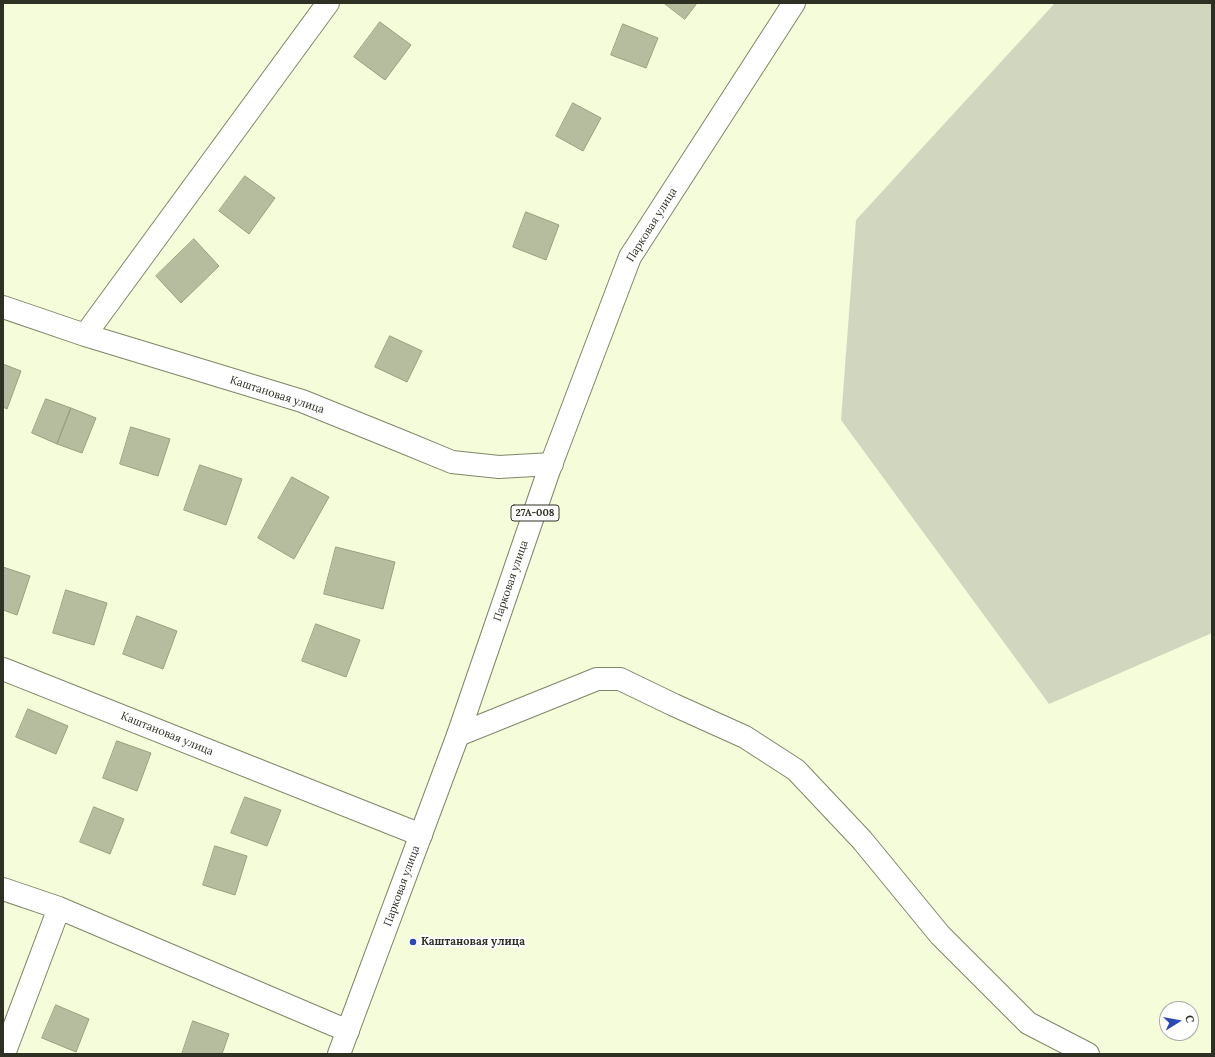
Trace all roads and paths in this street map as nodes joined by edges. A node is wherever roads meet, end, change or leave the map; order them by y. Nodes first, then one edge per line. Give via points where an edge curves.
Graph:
1 (328, 3) edge
2 (794, 3) edge
3 (3, 307) edge
4 (85, 335) junction
5 (552, 464) junction
6 (3, 669) edge
7 (458, 735) junction
8 (421, 834) junction
9 (3, 889) edge
10 (59, 908) junction
11 (348, 1032) junction
12 (4, 1054) edge
13 (340, 1054) edge
14 (1088, 1054) edge

1 - 4 street
2 - 5 street, Парковая улица / 27А-008 via 630,257
3 - 4 street, Каштановая улица
4 - 5 street, Каштановая улица via 302,401 452,462 499,467
5 - 7 street, Парковая улица / 27А-008
6 - 8 street, Каштановая улица
7 - 8 street, Парковая улица / 27А-008
7 - 14 street via 597,679 620,679 745,737 796,770 862,840 940,935 1028,1023
8 - 11 street, Парковая улица / 27А-008
9 - 10 street
10 - 11 street
10 - 12 street
11 - 13 street, Парковая улица / 27А-008

